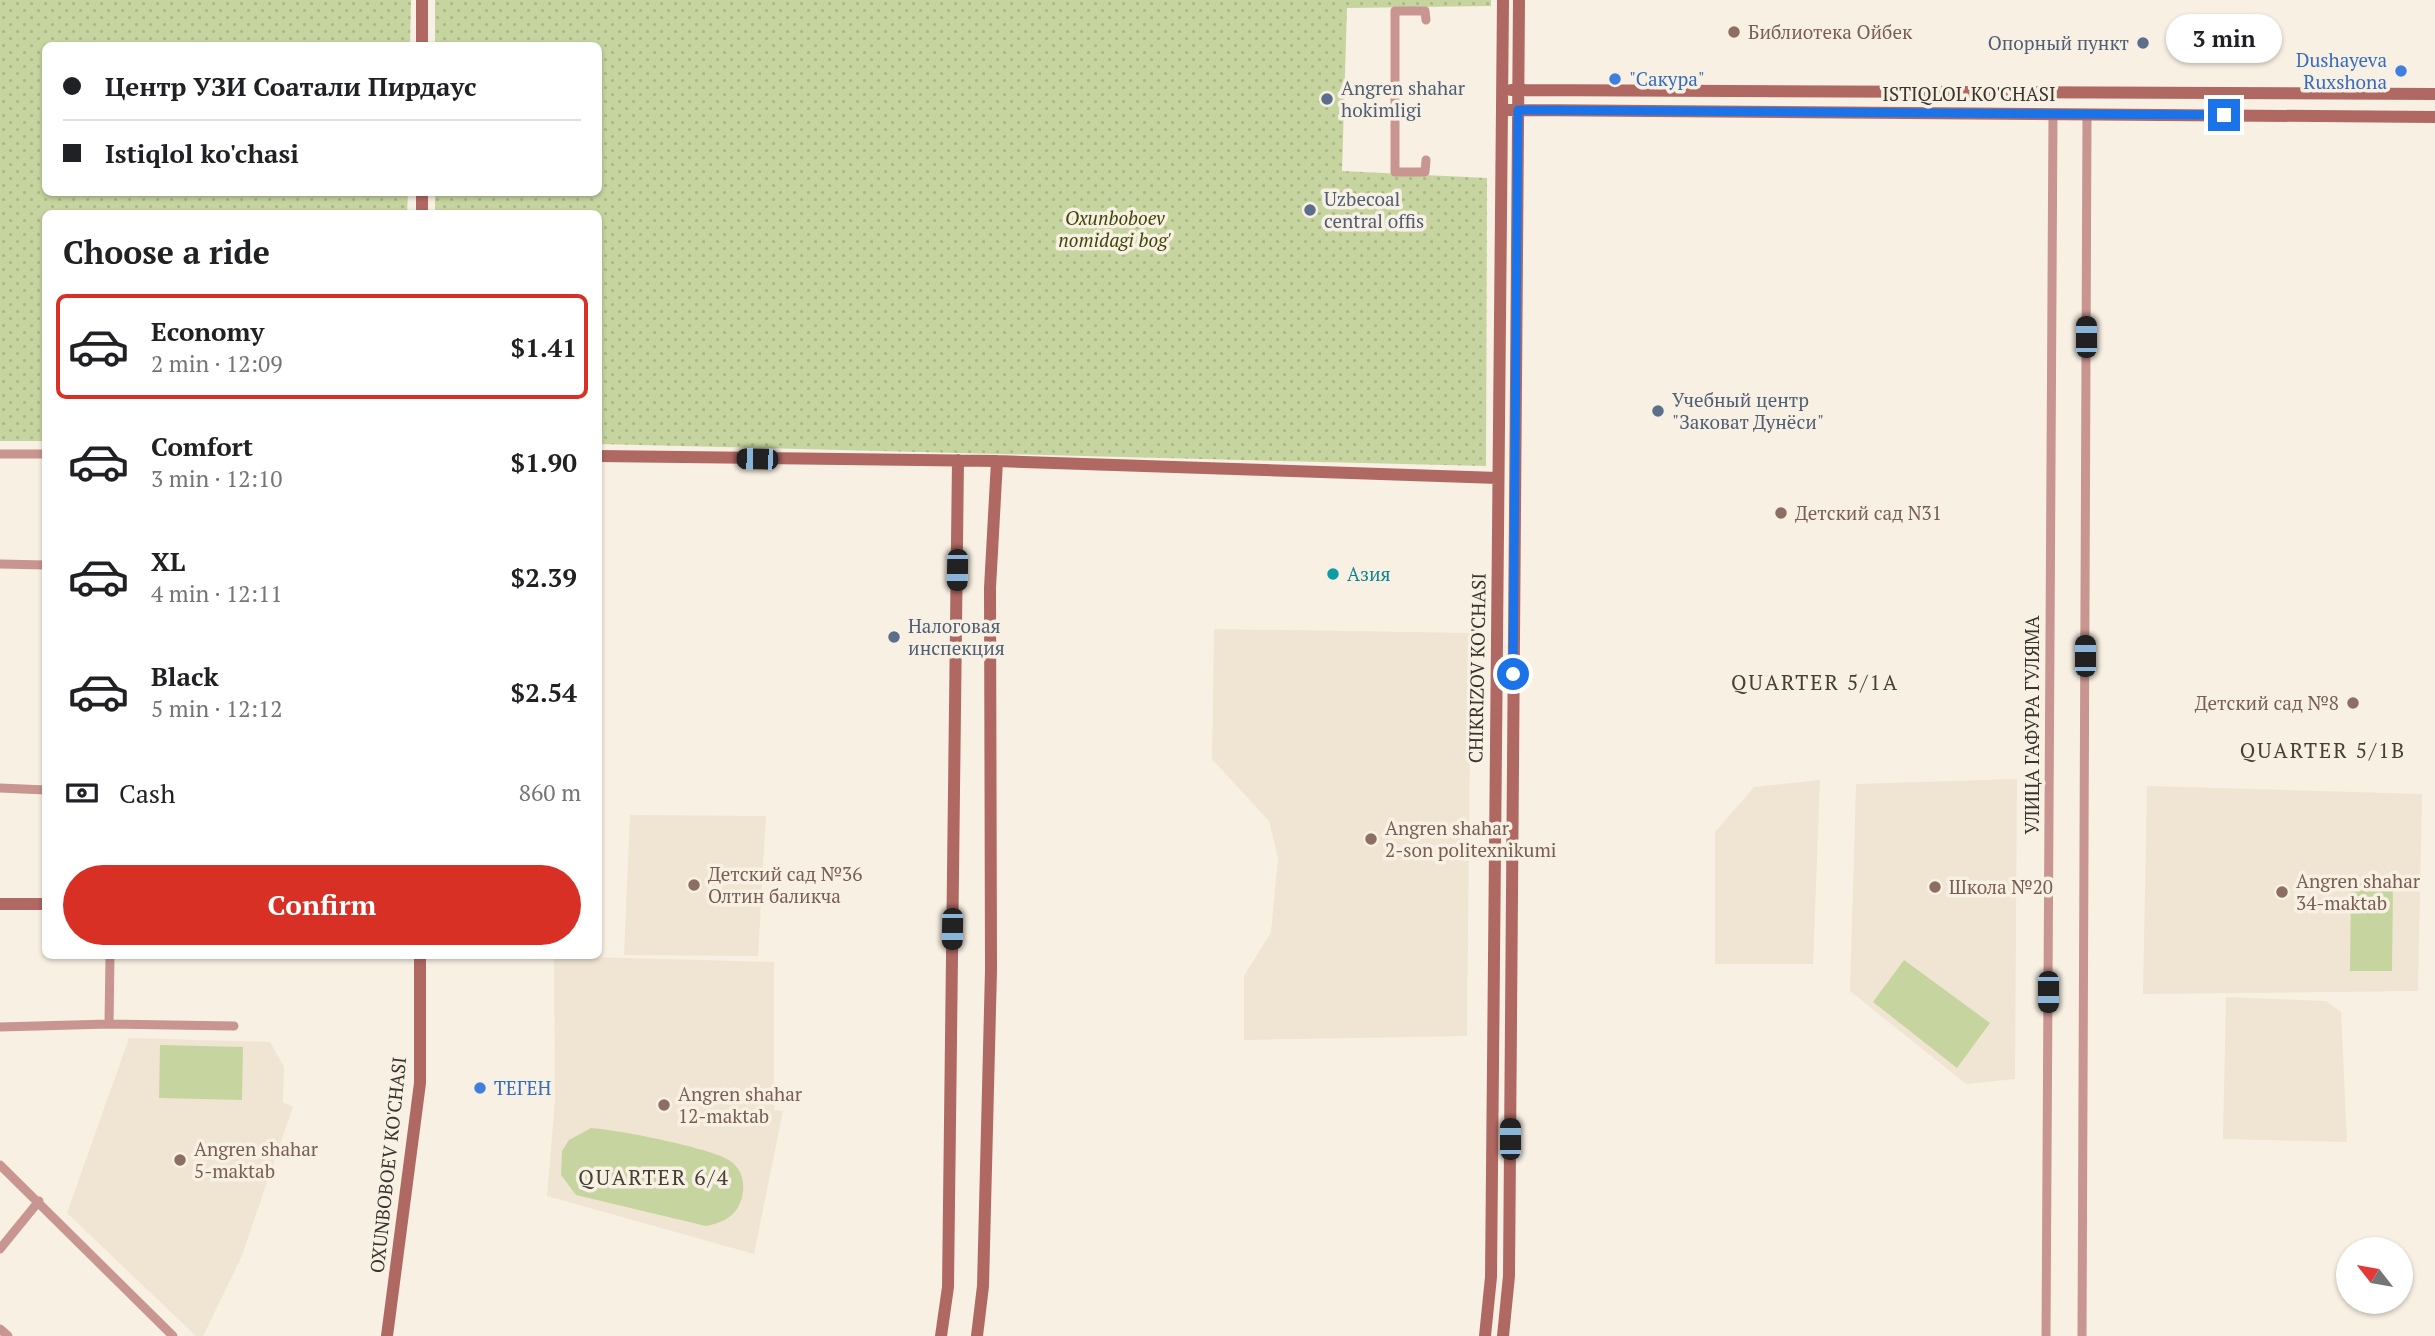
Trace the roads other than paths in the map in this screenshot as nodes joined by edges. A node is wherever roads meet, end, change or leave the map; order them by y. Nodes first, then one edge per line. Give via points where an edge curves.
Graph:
1 (422, 0) edge
2 (1503, 0) edge
3 (1518, 0) edge
4 (1426, 20) dead end
5 (422, 42) edge
6 (1502, 90) junction
7 (1518, 90) junction
8 (2149, 93) junction
9 (2435, 94) edge
10 (1502, 110) junction
11 (1518, 110) junction
12 (2053, 114) junction
13 (2087, 114) junction
14 (2148, 114) junction
15 (2435, 117) edge
16 (1426, 160) dead end
17 (1501, 161) junction
18 (1517, 162) junction
19 (0, 454) edge
20 (42, 454) edge
21 (602, 456) edge
22 (958, 460) junction
23 (997, 461) junction
24 (1499, 478) junction
25 (0, 564) edge
26 (42, 565) edge
27 (0, 788) edge
28 (42, 790) edge
29 (0, 904) edge
30 (42, 904) edge
31 (110, 959) edge
32 (421, 959) edge
33 (109, 1024) junction
34 (0, 1027) edge
35 (234, 1027) dead end
36 (0, 1165) edge
37 (39, 1201) junction
38 (0, 1248) edge
39 (0, 1329) edge
40 (8, 1336) edge
41 (173, 1336) edge
42 (387, 1336) edge
43 (941, 1336) edge
44 (977, 1336) edge
45 (1485, 1336) edge
46 (1503, 1336) edge
47 (2046, 1336) edge
48 (2082, 1336) edge

1 - 5 main road
2 - 6 main road, CHIKRIZOV KO'CHASI
3 - 7 main road, CHIKRIZOV KO'CHASI
4 - 16 street via 1425,11 1395,11 1395,172 1426,172
6 - 7 main road, ISTIQLOL KO'CHASI
6 - 10 main road, CHIKRIZOV KO'CHASI
7 - 8 main road, ISTIQLOL KO'CHASI
7 - 11 main road, CHIKRIZOV KO'CHASI
8 - 9 main road, ISTIQLOL KO'CHASI
8 - 14 main road
10 - 11 main road, ISTIQLOL KO'CHASI
10 - 17 main road, CHIKRIZOV KO'CHASI
11 - 12 main road, ISTIQLOL KO'CHASI
11 - 18 main road, CHIKRIZOV KO'CHASI
12 - 13 main road, ISTIQLOL KO'CHASI
12 - 47 street, УЛИЦА ГАФУРА ГУЛЯМА
13 - 14 main road, ISTIQLOL KO'CHASI
13 - 48 street
14 - 15 main road, ISTIQLOL KO'CHASI
17 - 18 main road
17 - 24 main road, CHIKRIZOV KO'CHASI
18 - 46 main road, CHIKRIZOV KO'CHASI via 1509,1276
19 - 20 street
21 - 22 main road
22 - 23 main road
22 - 43 main road via 948,1287
23 - 24 main road
23 - 44 main road via 990,588 990,1011 983,1286
24 - 45 main road, CHIKRIZOV KO'CHASI via 1491,1277
25 - 26 street
27 - 28 street
29 - 30 main road
31 - 33 street
32 - 42 main road, OXUNBOBOEV KO'CHASI via 420,1083
33 - 34 street
33 - 35 street
36 - 37 street
37 - 38 street
37 - 41 street
39 - 40 street

